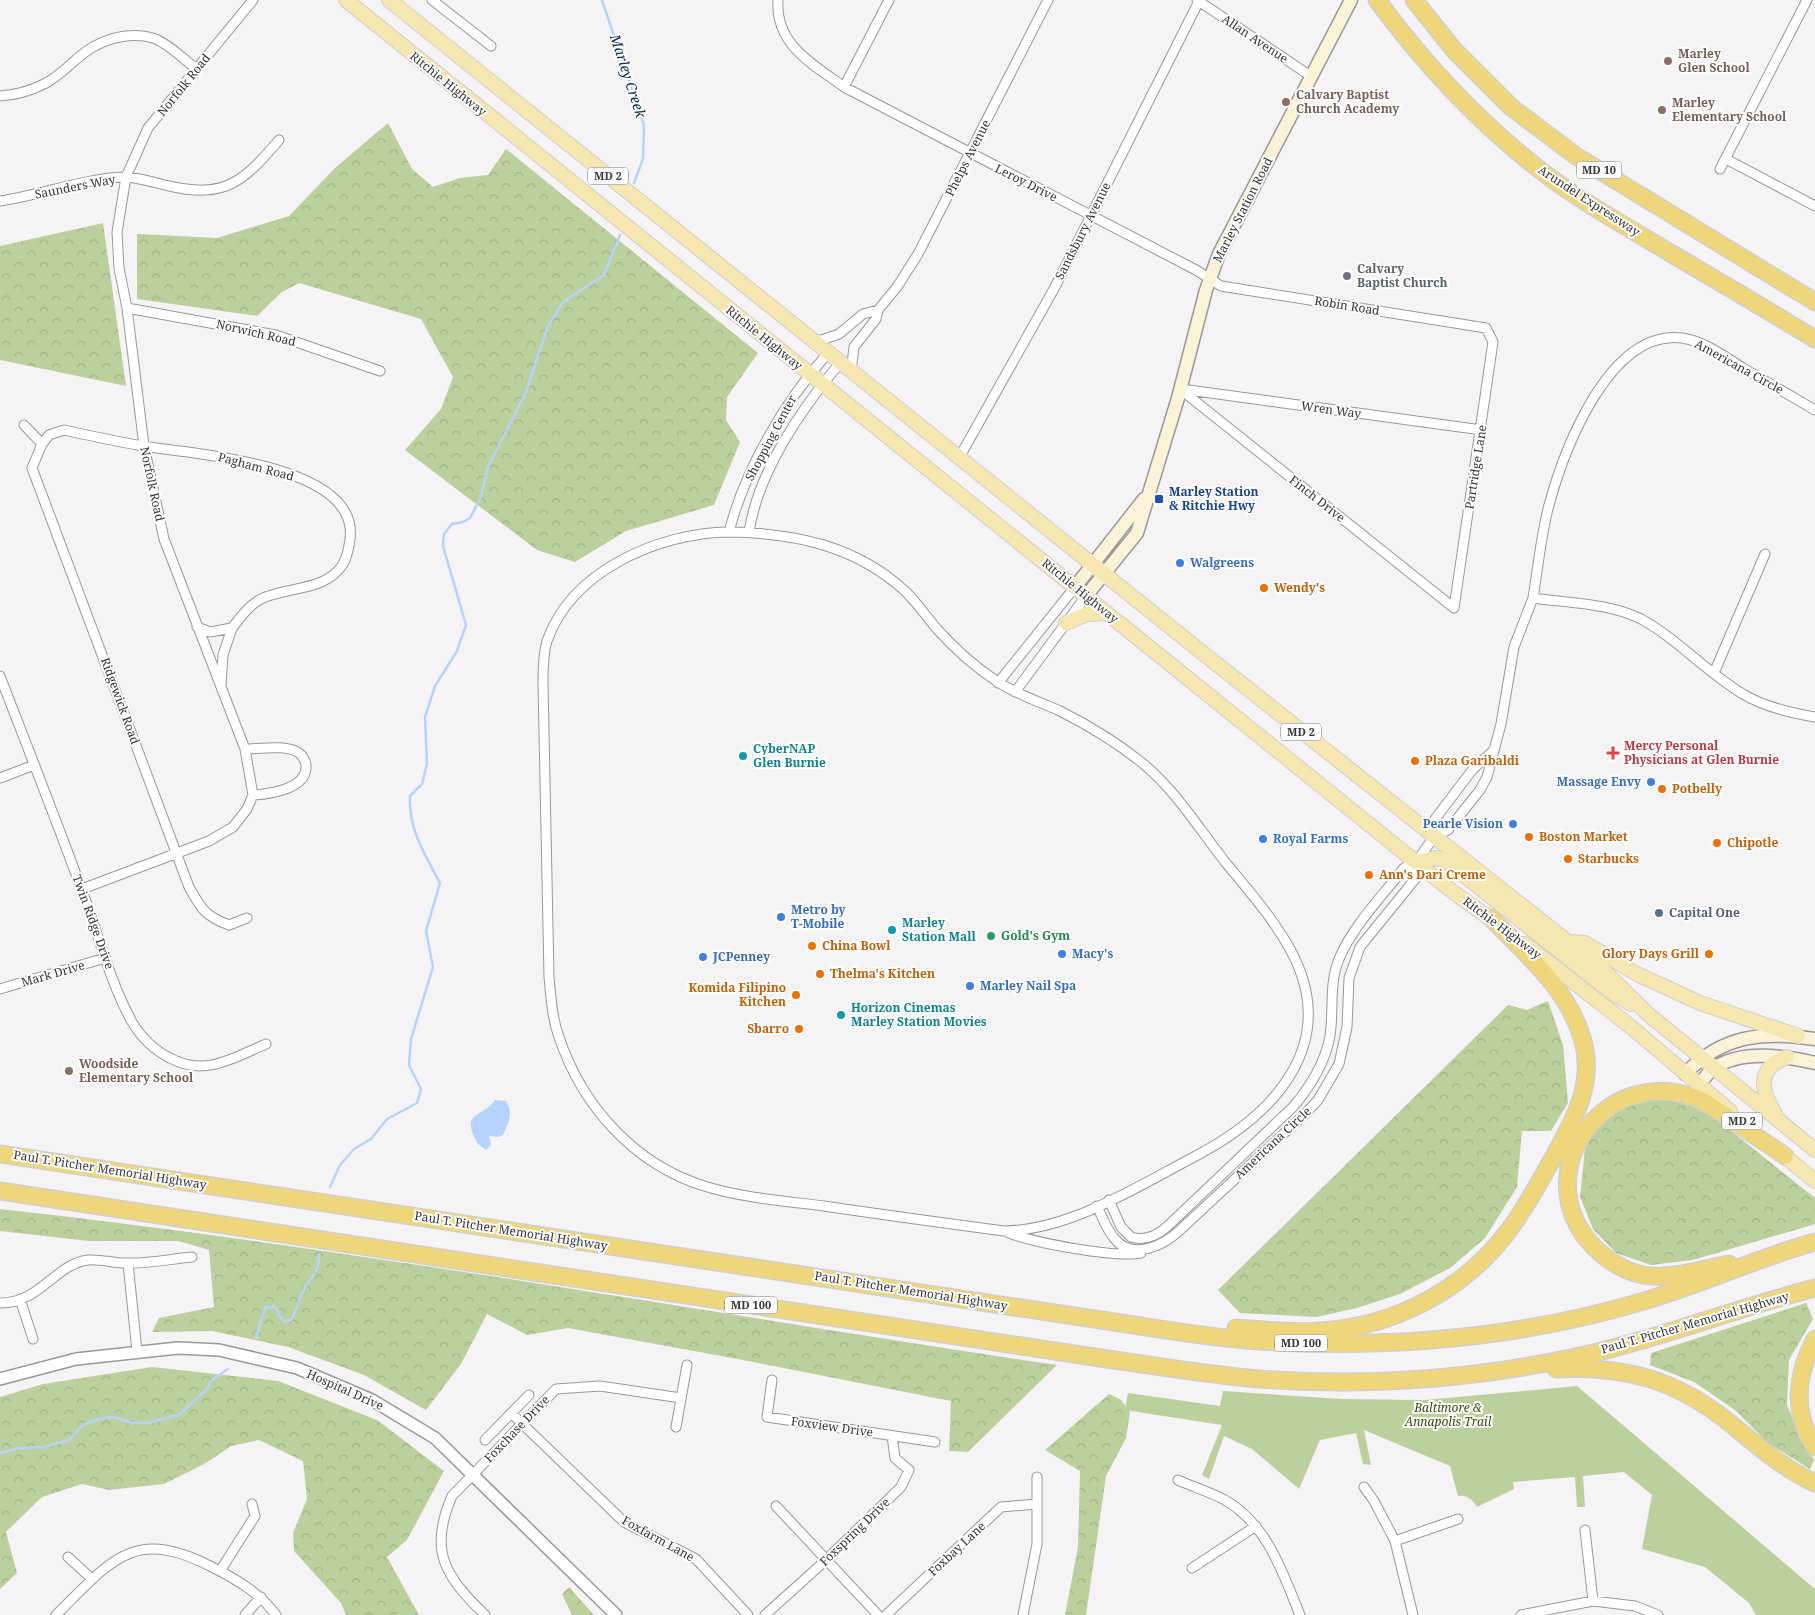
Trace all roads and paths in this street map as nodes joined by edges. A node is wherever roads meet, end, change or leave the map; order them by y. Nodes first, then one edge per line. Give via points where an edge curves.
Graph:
1 (253, 0) edge
2 (346, 0) edge
3 (389, 0) edge
4 (432, 0) edge
5 (778, 0) edge
6 (889, 0) edge
7 (1048, 0) edge
8 (1377, 0) edge
9 (1414, 0) edge
10 (1807, 0) edge
11 (1198, 1) edge
12 (1349, 4) edge
13 (491, 46) dead end
14 (197, 69) junction
15 (1312, 77) junction
16 (844, 86) junction
17 (0, 96) edge
18 (279, 140) dead end
19 (971, 154) junction
20 (1726, 160) junction
21 (1720, 169) dead end
22 (126, 177) junction
23 (0, 201) edge
24 (1815, 206) edge
25 (1090, 216) junction
26 (1210, 278) junction
27 (1815, 302) edge
28 (128, 308) junction
29 (878, 310) junction
30 (1486, 328) joint
31 (1815, 338) edge
32 (815, 342) junction
33 (828, 353) junction
34 (840, 363) junction
35 (380, 371) dead end
36 (851, 372) junction
37 (809, 374) junction
38 (822, 384) junction
39 (1180, 389) junction
40 (1815, 410) edge
41 (24, 425) dead end
42 (1482, 430) junction
43 (42, 444) junction
44 (144, 446) junction
45 (959, 458) junction
46 (1150, 491) junction
47 (729, 532) junction
48 (749, 532) junction
49 (1765, 554) dead end
50 (1093, 564) junction
51 (1105, 574) junction
52 (1075, 587) junction
53 (1086, 596) junction
54 (1533, 598) junction
55 (1454, 608) joint
56 (1106, 612) junction
57 (1066, 623) junction
58 (197, 627) junction
59 (232, 628) junction
60 (1714, 674) junction
61 (0, 676) edge
62 (998, 683) junction
63 (221, 690) junction
64 (1015, 692) junction
65 (1815, 717) edge
66 (245, 749) junction
67 (1493, 751) junction
68 (34, 765) junction
69 (0, 778) edge
70 (253, 795) junction
71 (1434, 836) junction
72 (176, 854) junction
73 (1416, 862) junction
74 (82, 889) junction
75 (247, 918) dead end
76 (1491, 918) junction
77 (1567, 942) junction
78 (105, 958) junction
79 (0, 978) edge
80 (2, 988) edge
81 (1649, 1015) junction
82 (1798, 1036) junction
83 (1815, 1039) edge
84 (266, 1044) dead end
85 (1787, 1057) junction
86 (1701, 1058) junction
87 (1815, 1062) edge
88 (1714, 1068) junction
89 (1685, 1074) junction
90 (1699, 1086) junction
91 (1779, 1121) junction
92 (1815, 1150) edge
93 (0, 1154) edge
94 (1784, 1156) junction
95 (1815, 1181) edge
96 (0, 1191) edge
97 (1109, 1200) junction
98 (1097, 1206) junction
99 (1004, 1231) junction
100 (1813, 1242) edge
101 (1161, 1245) junction
102 (192, 1257) dead end
103 (128, 1263) junction
104 (1815, 1288) edge
105 (20, 1299) junction
106 (0, 1303) edge
107 (1114, 1322) junction
108 (33, 1339) dead end
109 (1815, 1340) edge
110 (137, 1351) junction
111 (687, 1366) dead end
112 (1504, 1369) junction
113 (0, 1379) edge
114 (772, 1380) dead end
115 (529, 1395) dead end
116 (681, 1398) junction
117 (511, 1413) junction
118 (522, 1423) junction
119 (676, 1427) dead end
120 (892, 1436) junction
121 (485, 1440) dead end
122 (935, 1442) dead end
123 (1815, 1447) edge
124 (474, 1474) junction
125 (1037, 1476) dead end
126 (1178, 1480) dead end
127 (1815, 1483) edge
128 (1364, 1487) dead end
129 (252, 1504) dead end
130 (1037, 1504) junction
131 (776, 1506) dead end
132 (1458, 1520) dead end
133 (1256, 1526) junction
134 (1586, 1530) dead end
135 (1395, 1541) junction
136 (68, 1557) dead end
137 (826, 1560) junction
138 (1192, 1568) dead end
139 (220, 1570) junction
140 (92, 1579) junction
141 (261, 1597) junction
142 (1593, 1600) junction
143 (56, 1615) edge
144 (245, 1615) edge
145 (276, 1615) edge
146 (485, 1615) edge
147 (616, 1615) edge
148 (748, 1615) edge
149 (765, 1615) edge
150 (878, 1615) edge
151 (886, 1615) edge
152 (1023, 1615) edge
153 (1300, 1615) edge
154 (1413, 1615) edge
155 (1521, 1615) edge
156 (1658, 1615) edge

1 - 14 street, Norfolk Road
2 - 37 main road, Ritchie Highway / MD 2
3 - 32 main road, MD 2
4 - 13 street
5 - 16 street, Leroy Drive via 784,33 798,54
6 - 16 street
7 - 19 street, Phelps Avenue
8 - 31 highway, Arundel Expressway / MD 10 via 1445,84 1544,173 1611,218
9 - 27 highway, MD 10 via 1454,50 1511,108 1576,156
10 - 20 street
11 - 15 street, Allan Avenue
11 - 25 street, Sandsbury Avenue
12 - 15 main road, Marley Station Road
14 - 17 street via 154,39 136,36 115,38 92,47 45,84 18,95
14 - 22 street, Norfolk Road via 148,128
15 - 26 main road, Marley Station Road via 1232,226
16 - 19 street, Leroy Drive
18 - 22 street, Saunders Way via 251,173 231,185 210,190 187,190
19 - 25 street, Leroy Drive
19 - 29 street, Phelps Avenue via 918,254
20 - 21 street
20 - 24 street
22 - 23 street, Saunders Way
22 - 28 street, Norfolk Road via 117,232 119,268
25 - 26 street, Leroy Drive
25 - 45 street, Sandsbury Avenue via 1032,329
26 - 30 street, Robin Road via 1221,286
26 - 39 main road, Marley Station Road
28 - 35 street, Norwich Road via 276,335
28 - 44 street, Norfolk Road
29 - 32 street, Phelps Avenue via 863,314 839,334
29 - 36 street, Phelps Avenue via 876,319 854,348
30 - 42 street, Partridge Lane via 1494,342
32 - 33 main road, MD 2
33 - 34 main road, MD 2
33 - 37 street, Shopping Center
34 - 36 main road, MD 2
34 - 38 street, Shopping Center
36 - 45 main road, MD 2
37 - 38 main road, Ritchie Highway / MD 2
37 - 47 street, Shopping Center via 778,419 743,492
38 - 48 street, Shopping Center via 802,410 777,456 755,501
38 - 52 main road, Ritchie Highway / MD 2
39 - 42 street, Wren Way
39 - 46 main road, Marley Station Road
39 - 55 street, Finch Drive
40 - 54 street, Americana Circle via 1691,340 1665,339 1629,355 1606,380 1567,452 1545,521
41 - 43 street
42 - 55 street, Partridge Lane
43 - 44 street via 49,435 64,430
43 - 72 street, Ridgewick Road via 32,468
44 - 58 street, Norfolk Road via 164,539
44 - 59 street, Pagham Road via 247,462 289,474 324,489 347,514 350,546 343,564 332,577 312,586 259,600
45 - 50 main road, MD 2
46 - 50 main road, Marley Station Road
46 - 51 main road, Marley Station Road via 1138,533
47 - 48 street
47 - 99 street via 670,541 627,558 587,583 567,605 546,643 543,682 549,977 558,1035 567,1058 584,1092 614,1130 649,1159 687,1180 748,1196
48 - 62 street via 823,543 869,564 906,593 956,649
49 - 60 street
50 - 51 main road, MD 2
50 - 52 main road, Marley Station Road
51 - 53 main road, Marley Station Road
51 - 71 main road, MD 2
52 - 53 main road, Ritchie Highway / MD 2
52 - 62 street
53 - 56 main road, Ritchie Highway / MD 2
53 - 57 street
54 - 60 street via 1603,607 1631,615 1652,626
54 - 67 street, Americana Circle via 1514,646 1501,724
56 - 57 main road via 1087,614
56 - 73 main road, Ritchie Highway / MD 2
57 - 64 street
58 - 59 street via 210,632
58 - 63 street, Norfolk Road
59 - 63 street, Pagham Road via 223,655
60 - 65 street via 1757,701
61 - 68 street, Twin Ridge Drive
62 - 64 street
63 - 66 street, Norfolk Road
64 - 97 street via 1090,727 1162,781 1281,934 1292,951 1304,987 1308,1021 1305,1045 1295,1070 1274,1099 1228,1139
66 - 70 street, Norfolk Road
66 - 70 street via 287,749 299,753 306,762 302,779 292,786
67 - 71 street, Americana Circle via 1473,769 1434,819
67 - 71 street, Americana Circle via 1487,777 1480,790 1448,830
68 - 69 street
68 - 74 street, Twin Ridge Drive
70 - 72 street via 233,827
71 - 73 street, Americana Circle
71 - 77 main road, MD 2
72 - 74 street
72 - 75 street, Ridgewick Road via 201,909 213,919 229,925
73 - 76 main road, Ritchie Highway / MD 2
73 - 81 main road via 1436,858 1446,861 1611,992
73 - 97 street, Americana Circle via 1404,868 1348,942 1339,959 1331,993 1328,1045 1316,1076 1294,1106 1156,1235 1131,1237 1121,1227
73 - 101 street, Americana Circle via 1416,878 1360,946 1350,978 1344,1046 1331,1081 1318,1100
74 - 78 street, Twin Ridge Drive
76 - 89 main road, Ritchie Highway / MD 2
76 - 107 highway via 1567,1000 1583,1043 1585,1082 1581,1103 1540,1182 1511,1228 1489,1254 1464,1278 1436,1297 1380,1321 1350,1327 1280,1331
77 - 81 main road, MD 2 via 1602,969
77 - 82 main road via 1585,943 1637,974 1700,1003
78 - 80 street, Mark Drive
78 - 84 street, Twin Ridge Drive via 132,1023 149,1045 170,1059 194,1067 217,1066
79 - 80 street
81 - 86 main road, MD 2
82 - 83 main road
82 - 86 main road via 1746,1038 1721,1046
85 - 87 main road
85 - 88 main road via 1749,1057
85 - 91 main road via 1772,1065 1763,1082 1766,1099
86 - 88 main road, MD 2
86 - 89 main road
88 - 90 main road
88 - 91 main road, MD 2
89 - 90 main road, Ritchie Highway / MD 2
90 - 94 main road, Ritchie Highway / MD 2
91 - 92 main road, MD 2
93 - 107 highway, Paul T. Pitcher Memorial Highway / MD 100
94 - 95 main road, Ritchie Highway / MD 2
94 - 100 highway via 1691,1095 1674,1091 1641,1092 1608,1107 1584,1130 1571,1163 1570,1197 1574,1215 1591,1244 1614,1263 1644,1275 1680,1274
96 - 112 highway, Paul T. Pitcher Memorial Highway / MD 100 via 1202,1373 1324,1381 1420,1378
97 - 98 street
98 - 99 street via 1051,1225
98 - 101 street via 1120,1244 1138,1249
99 - 101 street via 1029,1240 1120,1254 1145,1252
100 - 107 highway, Paul T. Pitcher Memorial Highway / MD 100 via 1643,1302 1522,1329 1451,1338 1380,1344 1258,1341
102 - 103 street
103 - 105 street via 88,1260 69,1267 39,1291
103 - 110 street
104 - 112 highway, Paul T. Pitcher Memorial Highway / MD 100 via 1594,1353
105 - 106 street
105 - 108 street
109 - 123 highway via 1801,1370 1798,1389 1804,1424
110 - 113 street, Hospital Drive via 76,1359
110 - 124 street, Hospital Drive via 178,1348 220,1350 297,1368 372,1400 407,1419 435,1438
111 - 116 street
112 - 127 highway via 1608,1369 1660,1381 1711,1408 1782,1465
114 - 120 street, Foxview Drive via 766,1417
115 - 117 street
116 - 118 street, Foxchase Drive via 600,1386 556,1389
116 - 119 street
117 - 118 street, Foxfarm Lane
117 - 121 street
118 - 124 street, Foxchase Drive
118 - 148 street, Foxfarm Lane via 624,1522 696,1559
120 - 122 street, Foxview Drive
120 - 137 street, Foxspring Drive via 895,1458 909,1470 901,1488
124 - 146 street, Foxchase Drive via 452,1496 442,1519 440,1545 448,1573
124 - 147 street, Hospital Drive
125 - 130 street
126 - 133 street via 1225,1500
128 - 135 street
129 - 139 street via 255,1516
130 - 151 street, Foxbay Lane via 1001,1508
130 - 152 street via 1036,1544
131 - 137 street
132 - 135 street
133 - 138 street
133 - 153 street via 1280,1566
134 - 142 street
135 - 154 street
136 - 140 street
137 - 149 street, Foxspring Drive
137 - 150 street
139 - 140 street via 187,1554 154,1548 127,1554
139 - 141 street
140 - 143 street
141 - 144 street
141 - 145 street
142 - 155 street
142 - 156 street via 1636,1606

